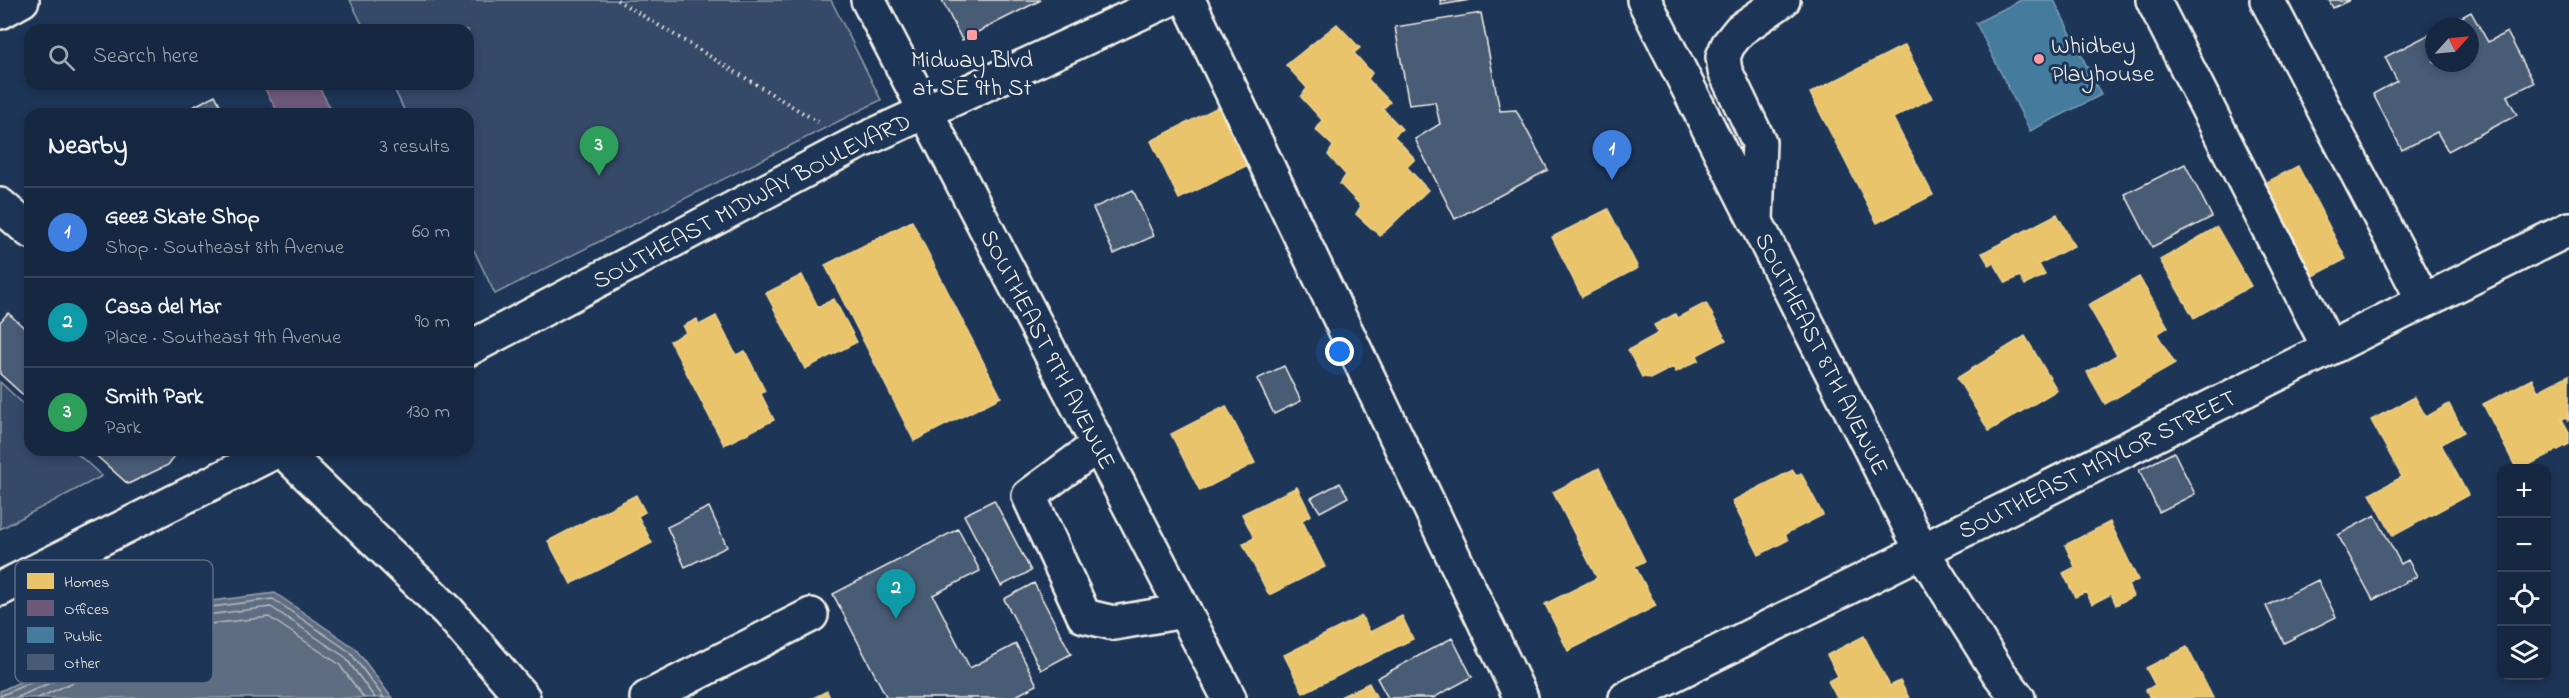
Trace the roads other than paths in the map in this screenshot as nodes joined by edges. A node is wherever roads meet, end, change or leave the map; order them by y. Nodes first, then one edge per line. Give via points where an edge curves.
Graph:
1 (21, 0) edge
2 (868, 0) edge
3 (1168, 0) edge
4 (1188, 0) edge
5 (1644, 0) edge
6 (1783, 0) edge
7 (2153, 0) edge
8 (2267, 0) edge
9 (0, 12) edge
10 (926, 112) junction
11 (0, 205) edge
12 (1756, 222) junction
13 (24, 226) edge
14 (2569, 229) edge
15 (2424, 301) junction
16 (474, 346) edge
17 (2329, 348) junction
18 (1098, 445) junction
19 (268, 456) edge
20 (286, 456) edge
21 (1922, 550) junction
22 (58, 560) edge
23 (15, 582) edge
24 (0, 589) edge
25 (1184, 611) junction
26 (811, 615) dead end
27 (523, 698) edge
28 (647, 698) edge
29 (1229, 698) edge
30 (1521, 698) edge
31 (1626, 698) edge
32 (2018, 698) edge

1 - 9 street
2 - 10 street, SOUTHEAST 9TH AVENUE
3 - 10 street, SOUTHEAST MIDWAY BOULEVARD
4 - 30 street
5 - 12 street, SOUTHEAST 8TH AVENUE
6 - 12 street via 1740,30 1723,57 1725,71 1759,142
7 - 17 street
8 - 15 street
10 - 16 street, SOUTHEAST MIDWAY BOULEVARD via 855,144
10 - 18 street, SOUTHEAST 9TH AVENUE
11 - 13 street
12 - 21 street, SOUTHEAST 8TH AVENUE
14 - 15 street, SOUTHEAST MAYLOR STREET
15 - 17 street, SOUTHEAST MAYLOR STREET
17 - 21 street, SOUTHEAST MAYLOR STREET
18 - 25 street, SOUTHEAST 9TH AVENUE
18 - 25 street via 1029,496 1084,616 1114,623
19 - 22 street
20 - 27 street via 448,610
21 - 31 street, SOUTHEAST MAYLOR STREET
21 - 32 street, SOUTHEAST 8TH AVENUE
23 - 24 street
25 - 29 street, SOUTHEAST 9TH AVENUE
26 - 28 street

